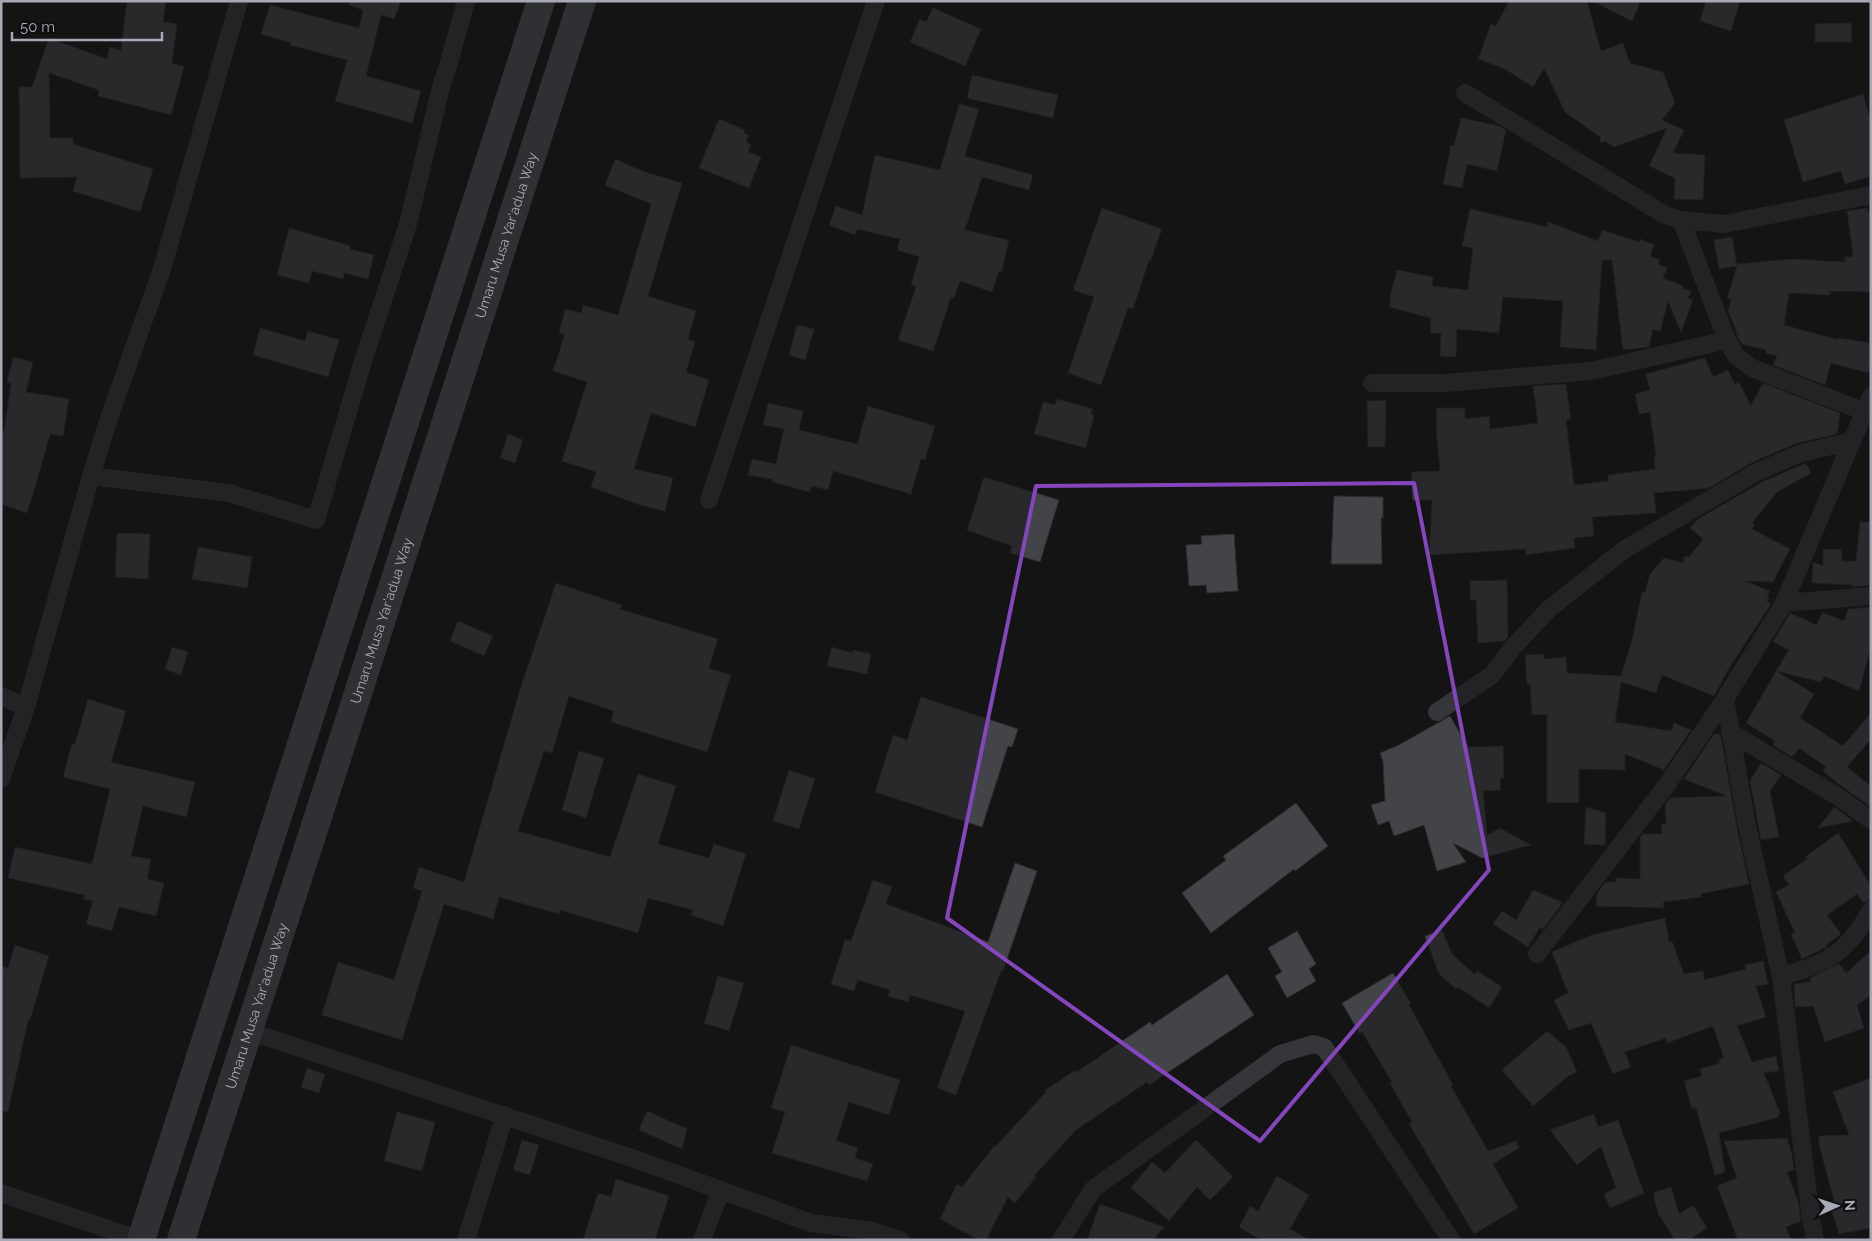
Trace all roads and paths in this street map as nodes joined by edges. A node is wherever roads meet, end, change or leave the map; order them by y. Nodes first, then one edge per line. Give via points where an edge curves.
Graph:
1 (239, 1) edge
2 (466, 1) edge
3 (541, 1) edge
4 (582, 1) edge
5 (876, 1) edge
6 (1465, 93) dead end
7 (1871, 196) edge
8 (1681, 220) junction
9 (1727, 340) junction
10 (1372, 383) dead end
11 (1869, 407) edge
12 (1853, 441) junction
13 (91, 476) junction
14 (709, 500) dead end
15 (1871, 596) edge
16 (1784, 603) junction
17 (1, 696) edge
18 (1725, 699) junction
19 (26, 707) junction
20 (1437, 712) dead end
21 (1730, 732) junction
22 (1, 779) edge
23 (1871, 820) edge
24 (1871, 910) edge
25 (1537, 954) dead end
26 (1781, 977) junction
27 (248, 1031) junction
28 (505, 1115) junction
29 (721, 1190) junction
30 (1, 1193) edge
31 (141, 1240) edge
32 (181, 1240) edge
33 (466, 1240) edge
34 (702, 1240) edge
35 (900, 1240) edge
36 (1061, 1240) edge
37 (1451, 1240) edge
38 (1815, 1240) edge

1 - 13 street via 162,269
2 - 13 street via 442,83 408,224 316,520 229,493
3 - 31 main road
4 - 27 main road, Umaru Musa Yar'adua Way
5 - 14 street
6 - 8 street via 1665,215
7 - 8 street via 1724,224
8 - 9 street
9 - 10 street via 1591,370 1445,383
9 - 11 street via 1736,356 1752,368
11 - 12 street
12 - 16 street
12 - 20 street via 1801,453 1757,472 1625,549 1549,609 1492,675
13 - 19 street
15 - 16 street
16 - 18 street
17 - 19 street
18 - 21 street
18 - 25 street via 1666,786
19 - 22 street
21 - 23 street
21 - 26 street via 1747,826
24 - 26 street via 1850,941 1830,958
26 - 38 street
27 - 28 street
27 - 32 main road, Umaru Musa Yar'adua Way
28 - 29 street
28 - 33 street
29 - 34 street
29 - 35 street via 811,1223 872,1230
30 - 31 street
36 - 37 street via 1093,1189 1280,1054 1313,1044 1324,1047

